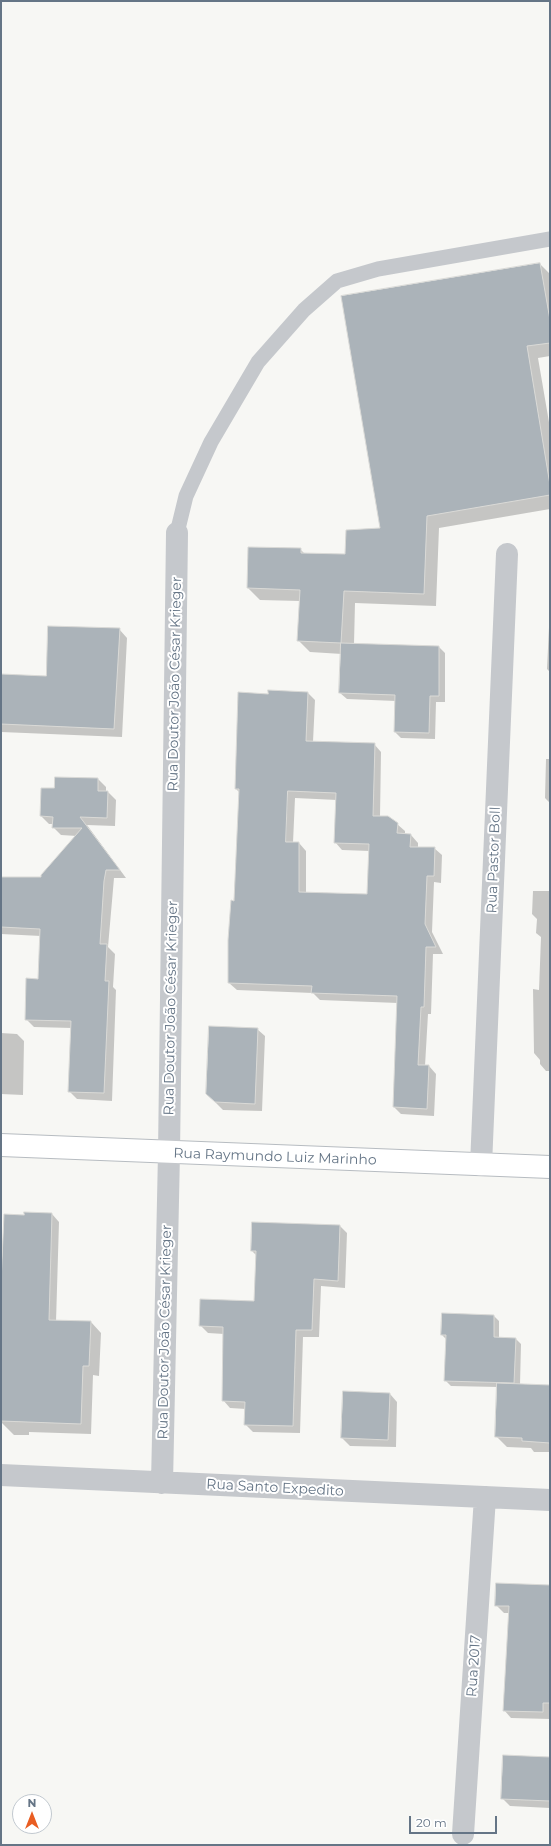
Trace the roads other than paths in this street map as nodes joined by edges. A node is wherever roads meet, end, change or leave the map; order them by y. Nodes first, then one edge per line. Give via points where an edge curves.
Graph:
1 (550, 238) edge
2 (177, 533) joint
3 (507, 554) dead end
4 (1, 1145) edge
5 (169, 1153) junction
6 (481, 1165) junction
7 (550, 1167) edge
8 (1, 1475) edge
9 (162, 1483) junction
10 (485, 1497) junction
11 (550, 1500) edge
12 (463, 1834) dead end

1 - 2 lane via 378,270 337,281 304,310 258,362 211,442 186,496
2 - 5 street, Rua Doutor João César Krieger
3 - 6 street, Rua Pastor Boll
4 - 5 street, Rua Raymundo Luiz Marinho
5 - 6 street, Rua Raymundo Luiz Marinho
5 - 9 street, Rua Doutor João César Krieger
6 - 7 street, Rua Raymundo Luiz Marinho
8 - 9 street, Rua Santo Expedito
9 - 10 street, Rua Santo Expedito
10 - 11 street, Rua Santo Expedito
10 - 12 street, Rua 2017

